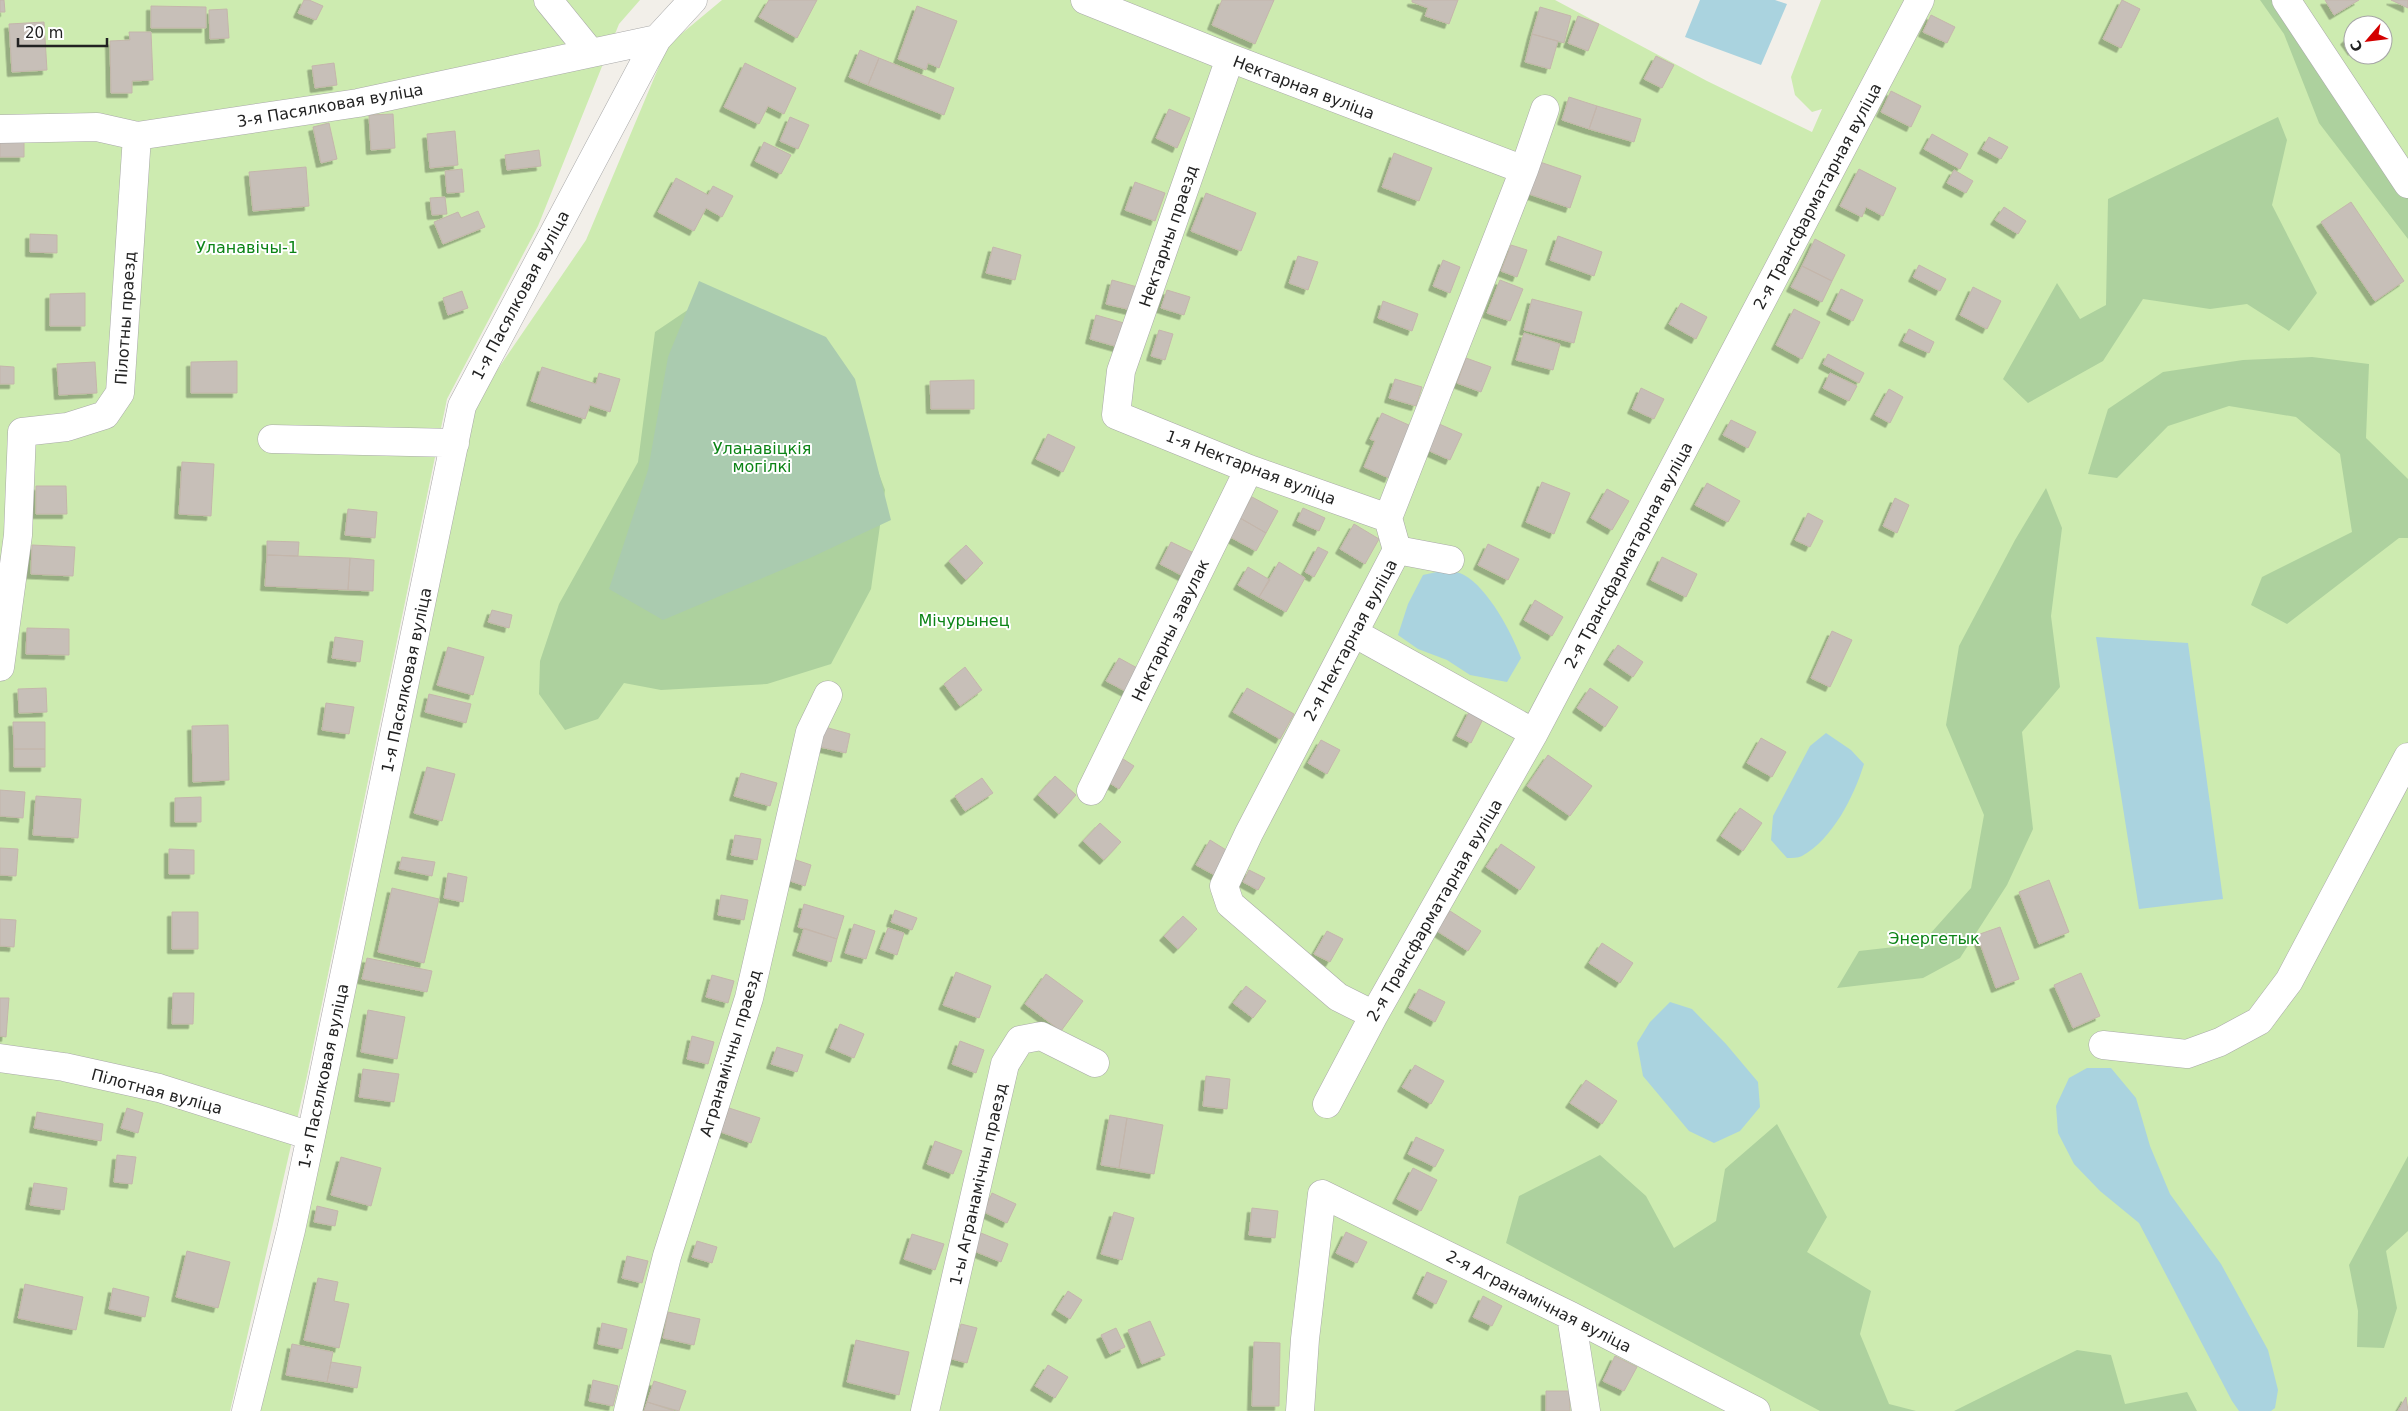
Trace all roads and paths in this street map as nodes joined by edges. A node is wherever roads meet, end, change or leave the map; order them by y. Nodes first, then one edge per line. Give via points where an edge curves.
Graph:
1 (548, 0) edge
2 (693, 0) edge
3 (1086, 0) edge
4 (1920, 0) edge
5 (2286, 0) edge
6 (657, 39) junction
7 (591, 52) junction
8 (1230, 58) junction
9 (1545, 109) dead end
10 (0, 129) edge
11 (137, 136) junction
12 (1524, 170) junction
13 (2408, 184) edge
14 (1116, 415) joint
15 (11, 432) edge
16 (272, 439) dead end
17 (455, 443) junction
18 (1249, 469) junction
19 (1388, 518) junction
20 (1397, 550) junction
21 (1450, 560) dead end
22 (1354, 633) junction
23 (0, 667) edge
24 (828, 695) dead end
25 (1534, 733) junction
26 (2408, 757) edge
27 (1091, 791) dead end
28 (1374, 1015) junction
29 (2104, 1046) dead end
30 (0, 1058) edge
31 (1095, 1063) dead end
32 (1326, 1104) dead end
33 (311, 1136) junction
34 (1571, 1316) junction
35 (246, 1411) edge
36 (628, 1411) edge
37 (925, 1411) edge
38 (1300, 1411) edge
39 (1586, 1411) edge
40 (1756, 1411) edge

1 - 7 street
2 - 6 street, 1-я Пасялковая вуліца
3 - 8 street, Нектарная вуліца
4 - 25 street, 2-я Трансфарматарная вуліца
5 - 13 street
6 - 7 street, 3-я Пасялковая вуліца
6 - 17 street, 1-я Пасялковая вуліца via 462,406
7 - 11 street, 3-я Пасялковая вуліца via 358,103
8 - 12 street, Нектарная вуліца
8 - 14 street, Нектарны праезд via 1121,371
9 - 12 street
10 - 11 street, 3-я Пасялковая вуліца via 97,127
11 - 15 street, Пілотны праезд via 120,393 105,415 67,427
12 - 19 street
14 - 18 street, 1-я Нектарная вуліца
15 - 23 street, Пілотны праезд via 18,535
16 - 17 street
17 - 33 street, 1-я Пасялковая вуліца
18 - 19 street, 1-я Нектарная вуліца
18 - 27 street, Нектарны завулак
19 - 20 street, 2-я Нектарная вуліца
20 - 21 street
20 - 22 street, 2-я Нектарная вуліца
22 - 25 street
22 - 28 street, 2-я Нектарная вуліца via 1224,886 1230,904 1338,997
24 - 36 street, Агранамічны праезд via 810,732 749,998 668,1256
25 - 28 street, 2-я Трансфарматарная вуліца
26 - 29 street via 2289,981 2258,1021 2220,1042 2188,1054
28 - 32 street, 2-я Трансфарматарная вуліца
30 - 33 street, Пілотная вуліца via 64,1067 159,1088
31 - 37 street, 1-ы Агранамічны праезд via 1041,1036 1020,1040 1005,1064
33 - 35 street, 1-я Пасялковая вуліца
34 - 38 street, 2-я Агранамічная вуліца via 1322,1194
34 - 39 street
34 - 40 street, 2-я Агранамічная вуліца

